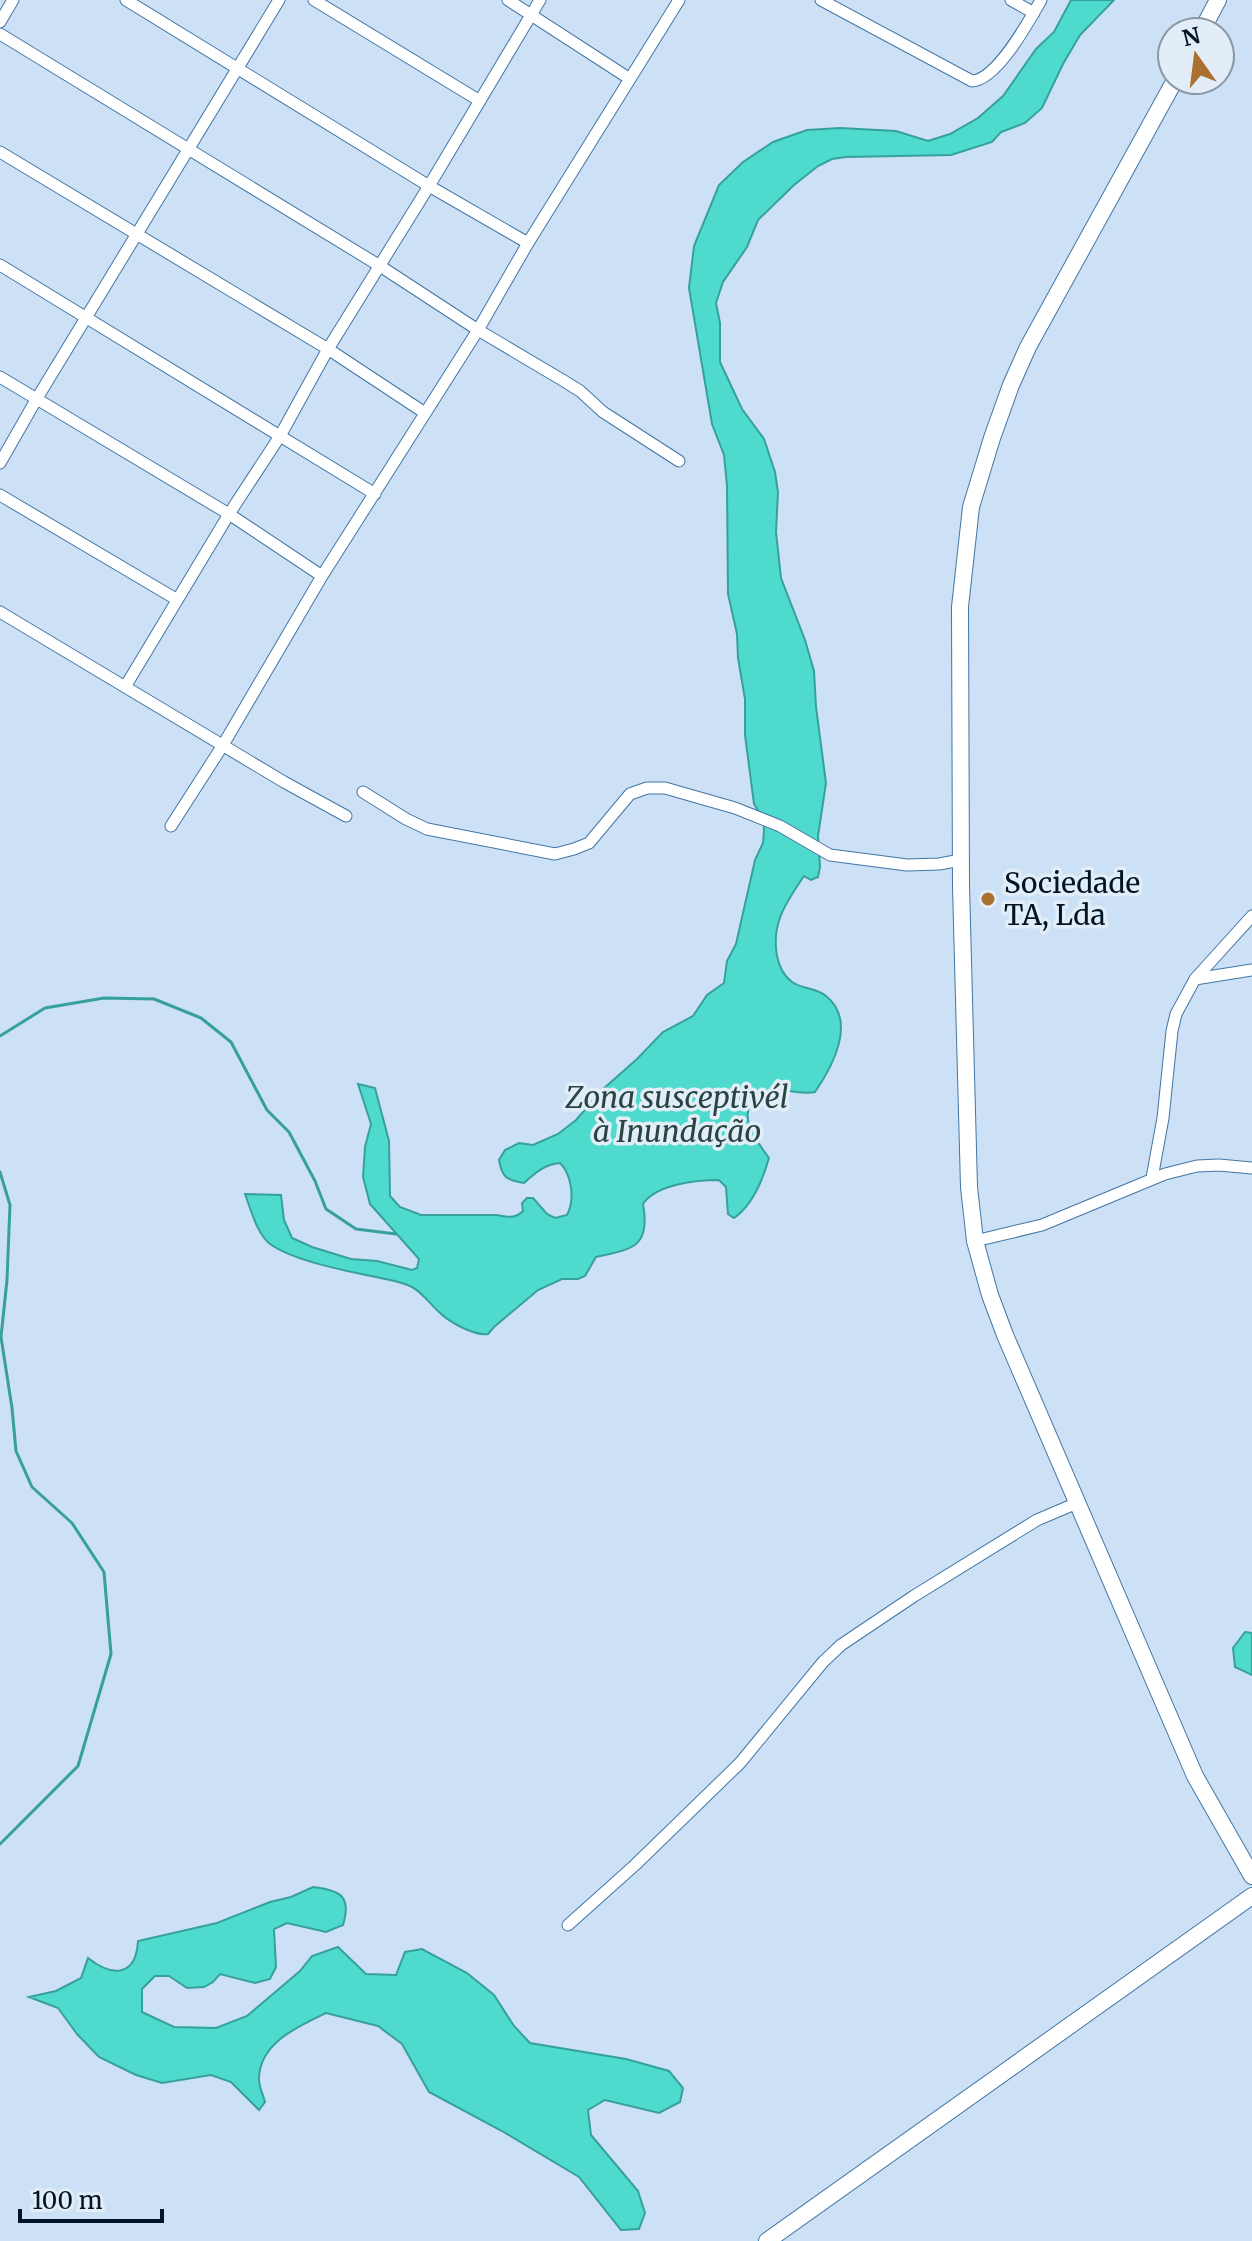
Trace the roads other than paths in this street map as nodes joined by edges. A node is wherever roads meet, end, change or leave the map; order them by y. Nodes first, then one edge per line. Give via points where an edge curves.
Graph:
1 (13, 0) edge
2 (126, 0) edge
3 (279, 0) edge
4 (314, 0) edge
5 (508, 0) edge
6 (540, 0) edge
7 (679, 0) edge
8 (821, 0) edge
9 (1011, 0) edge
10 (1041, 0) edge
11 (1034, 13) junction
12 (531, 14) junction
13 (0, 22) edge
14 (0, 34) edge
15 (239, 69) junction
16 (630, 79) junction
17 (1166, 96) edge
18 (480, 101) junction
19 (189, 149) junction
20 (0, 152) edge
21 (429, 186) junction
22 (138, 233) junction
23 (528, 243) junction
24 (0, 265) edge
25 (380, 266) junction
26 (87, 319) junction
27 (478, 330) junction
28 (328, 349) junction
29 (0, 377) edge
30 (36, 400) junction
31 (425, 413) junction
32 (280, 436) junction
33 (679, 461) dead end
34 (0, 463) edge
35 (375, 494) junction
36 (0, 495) edge
37 (229, 514) junction
38 (322, 576) junction
39 (176, 599) junction
40 (0, 612) edge
41 (125, 687) junction
42 (223, 745) junction
43 (363, 792) dead end
44 (346, 816) dead end
45 (171, 826) dead end
46 (961, 860) junction
47 (1252, 916) edge
48 (1252, 970) edge
49 (1195, 979) junction
50 (1252, 1168) edge
51 (1152, 1178) junction
52 (975, 1241) junction
53 (1077, 1503) junction
54 (1252, 1876) edge
55 (1252, 1896) edge
56 (568, 1925) dead end
57 (767, 2241) edge

1 - 13 street
2 - 15 street
3 - 15 street
4 - 18 street
5 - 12 street
6 - 12 street
7 - 16 street
8 - 11 street via 972,81 984,78 1010,50
9 - 11 street
10 - 11 street
12 - 16 street
12 - 18 street
14 - 19 street
15 - 19 street
15 - 21 street
16 - 23 street
17 - 46 main road via 1028,347 971,507 960,607
18 - 21 street
19 - 22 street
19 - 25 street
20 - 22 street
21 - 23 street
21 - 25 street
22 - 26 street
22 - 28 street
23 - 27 street
24 - 26 street
25 - 27 street
25 - 28 street
26 - 30 street
26 - 32 street
27 - 31 street
27 - 33 street via 580,391
28 - 31 street
28 - 32 street
29 - 30 street
30 - 34 street
30 - 37 street
31 - 35 street
32 - 35 street
32 - 37 street
35 - 38 street
36 - 39 street
37 - 38 street
37 - 39 street
38 - 42 street
39 - 41 street
40 - 41 street
41 - 42 street
42 - 44 street
42 - 45 street
43 - 46 street via 427,829 555,854 589,843 630,794 665,788 780,826 830,855 907,865
46 - 52 main road via 969,1187
47 - 49 street
48 - 49 street
49 - 51 street via 1176,1014
50 - 51 street via 1197,1166
51 - 52 street via 1042,1225
52 - 53 main road via 1005,1335
53 - 54 main road via 1195,1776
53 - 56 street via 1037,1520 841,1645 740,1763
55 - 57 main road

